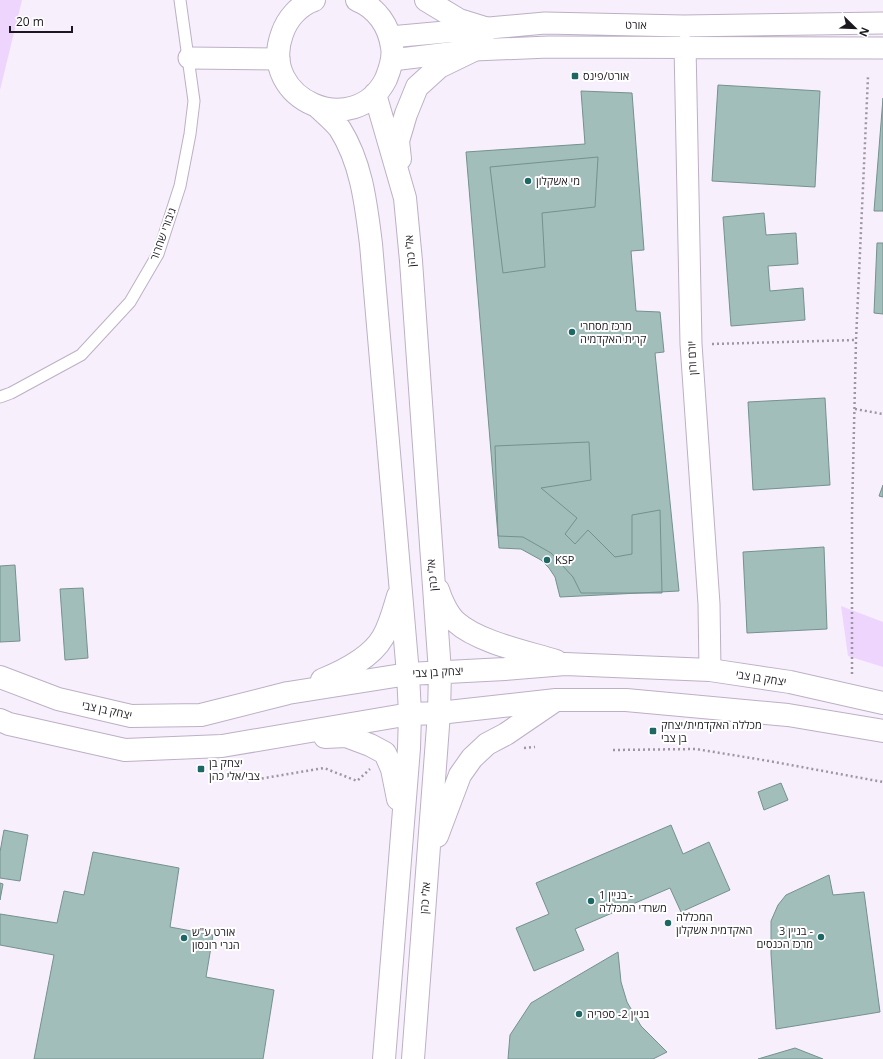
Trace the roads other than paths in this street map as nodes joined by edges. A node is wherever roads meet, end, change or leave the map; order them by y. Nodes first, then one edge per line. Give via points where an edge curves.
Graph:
1 (180, 0) edge
2 (314, 0) edge
3 (426, 0) edge
4 (368, 3) edge
5 (883, 23) edge
6 (488, 29) junction
7 (390, 37) junction
8 (685, 46) junction
9 (883, 48) edge
10 (474, 50) junction
11 (189, 58) junction
12 (279, 59) junction
13 (392, 60) junction
14 (375, 94) junction
15 (318, 108) junction
16 (405, 198) junction
17 (0, 397) edge
18 (431, 571) junction
19 (402, 583) junction
20 (565, 664) junction
21 (710, 670) junction
22 (440, 672) junction
23 (408, 674) junction
24 (0, 677) edge
25 (288, 693) junction
26 (556, 700) junction
27 (883, 703) edge
28 (439, 713) junction
29 (410, 714) junction
30 (0, 720) edge
31 (883, 731) edge
32 (274, 737) junction
33 (401, 839) junction
34 (428, 860) junction
35 (384, 1059) edge
36 (413, 1059) edge

1 - 11 lane, גיבורי שחרור
2 - 12 street via 295,12 285,26 279,42
3 - 6 street via 459,20
4 - 7 street via 386,27
5 - 6 street, אורט via 684,26 545,23
6 - 7 street, אורט
7 - 13 street
8 - 9 street, אורט
8 - 10 street, אורט
8 - 21 street, יורם ורון via 691,344 709,604
10 - 13 street, אורט
10 - 16 street via 439,66 417,87 398,141
11 - 12 street
11 - 17 lane, גיבורי שחרור via 194,102 190,134 180,186 158,254 130,302 81,355
12 - 15 street via 283,75 291,89 303,100
13 - 14 street via 386,78
14 - 15 street via 363,103 348,108
14 - 16 street, אלי כהן
15 - 19 street via 339,128 354,157 364,188 372,244
16 - 18 street, אלי כהן
18 - 20 street via 441,599 455,622 477,636
18 - 22 street, אלי כהן
19 - 23 street
19 - 25 street via 383,637 374,648 342,672
20 - 21 street, יצחק בן צבי
20 - 22 street, יצחק בן צבי
21 - 27 street, יצחק בן צבי via 790,682
22 - 23 street, יצחק בן צבי
22 - 28 street, אלי כהן
23 - 25 street, יצחק בן צבי
23 - 29 street
24 - 25 street, יצחק בן צבי via 58,699 131,716 201,715
26 - 28 street
26 - 31 street via 626,700 704,706
26 - 34 street via 488,744 472,758 460,775
28 - 29 street
28 - 34 street, אלי כהן
29 - 32 street
29 - 33 street
30 - 32 street via 125,750 222,746
32 - 33 street via 346,736 385,753 396,787
33 - 35 street
34 - 36 street, אלי כהן

